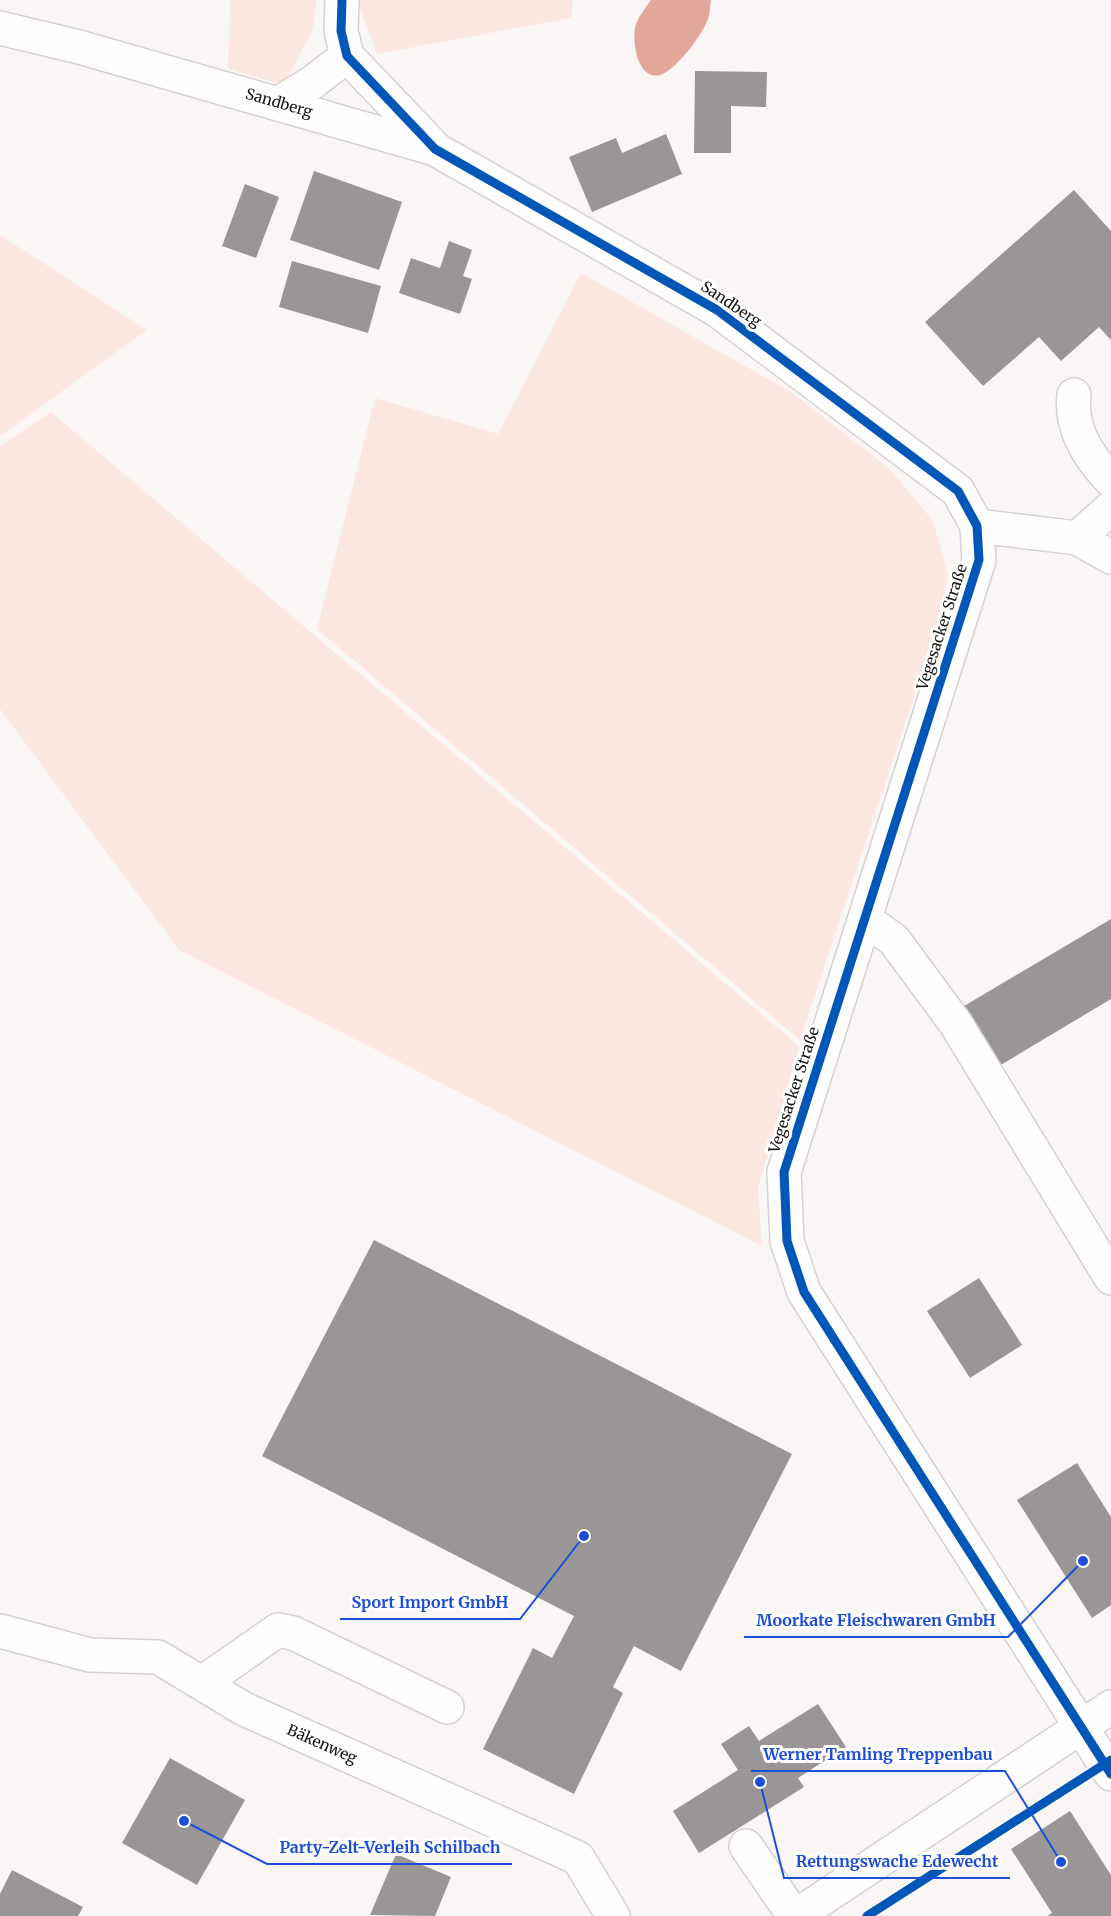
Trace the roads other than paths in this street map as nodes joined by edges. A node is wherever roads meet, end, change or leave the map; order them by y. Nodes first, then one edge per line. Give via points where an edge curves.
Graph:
1 (342, 0) edge
2 (0, 28) edge
3 (348, 56) junction
4 (279, 103) junction
5 (435, 149) junction
6 (1074, 395) dead end
7 (1111, 480) edge
8 (1111, 508) edge
9 (977, 526) junction
10 (1077, 538) junction
11 (1111, 557) edge
12 (864, 919) junction
13 (1111, 1278) edge
14 (0, 1631) edge
15 (202, 1683) junction
16 (447, 1707) dead end
17 (1111, 1707) edge
18 (1082, 1726) junction
19 (1111, 1774) edge
20 (746, 1846) dead end
21 (613, 1916) edge
22 (795, 1916) edge

1 - 3 street via 341,31
2 - 4 street, Sandberg
3 - 4 street
3 - 5 street
4 - 5 street, Sandberg
5 - 9 street, Sandberg via 717,310 958,491
6 - 7 street via 1072,412 1083,446
8 - 10 street
9 - 10 street
9 - 12 street, Vegesacker Straße via 979,560
10 - 11 street
12 - 13 street via 894,940 957,1024
12 - 18 street, Vegesacker Straße via 784,1172 787,1241 804,1292
14 - 15 street, Bäkenweg via 90,1655 158,1657
15 - 16 street via 278,1630 292,1633
15 - 21 street, Bäkenweg via 244,1709 578,1858
17 - 18 street
18 - 19 street, Vegesacker Straße
18 - 22 street
20 - 22 street

